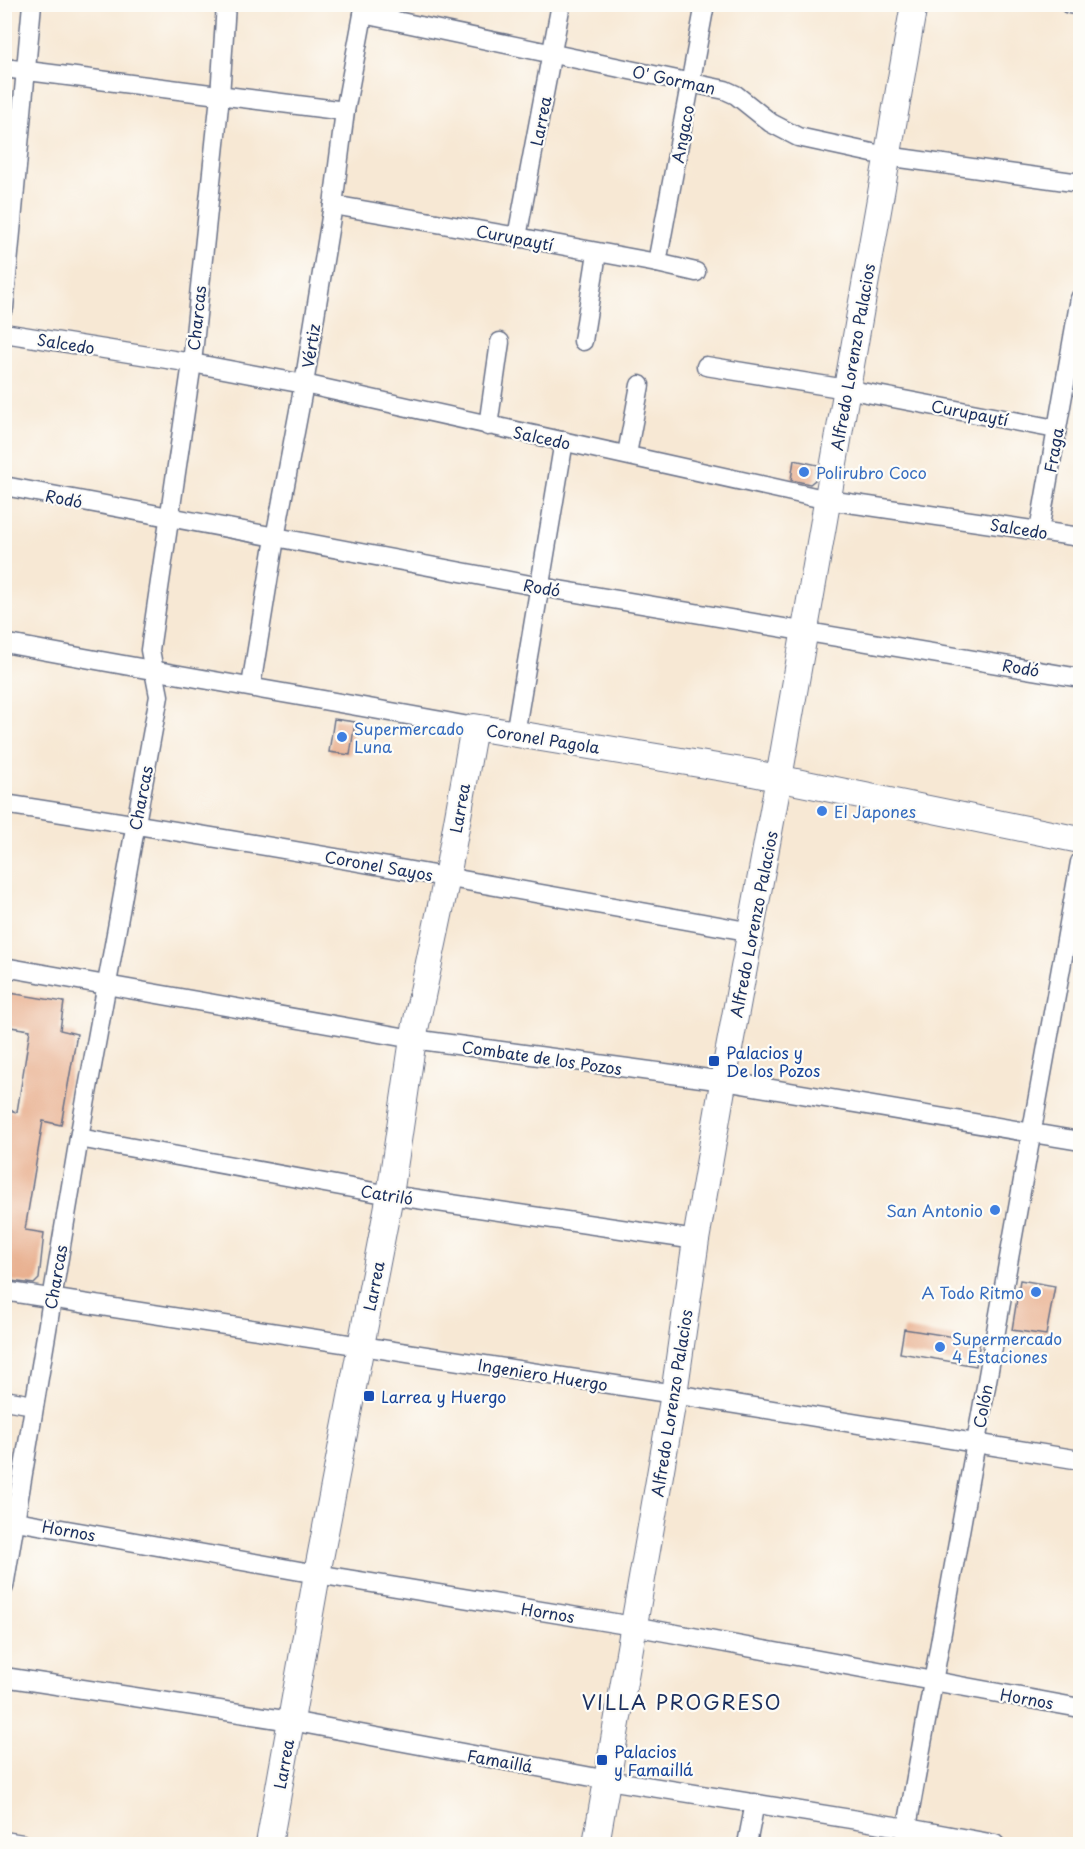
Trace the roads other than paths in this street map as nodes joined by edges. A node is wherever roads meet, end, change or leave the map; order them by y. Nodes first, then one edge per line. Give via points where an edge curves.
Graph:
1 (32, 4) edge
2 (226, 4) edge
3 (561, 4) edge
4 (705, 4) edge
5 (914, 4) edge
6 (1069, 4) edge
7 (1080, 6) edge
8 (364, 9) edge
9 (553, 54) junction
10 (4, 68) edge
11 (27, 70) junction
12 (692, 83) junction
13 (220, 96) junction
14 (345, 111) junction
15 (886, 156) junction
16 (1080, 183) edge
17 (333, 205) junction
18 (516, 237) junction
19 (597, 253) junction
20 (657, 263) junction
21 (696, 272) dead end
22 (1080, 298) edge
23 (4, 308) edge
24 (4, 333) edge
25 (583, 341) dead end
26 (500, 342) dead end
27 (192, 363) junction
28 (706, 366) dead end
29 (304, 384) junction
30 (640, 385) dead end
31 (846, 389) junction
32 (488, 426) junction
33 (1056, 429) junction
34 (564, 441) junction
35 (627, 454) junction
36 (4, 486) edge
37 (828, 500) junction
38 (169, 518) junction
39 (1039, 531) junction
40 (1080, 537) edge
41 (275, 538) junction
42 (541, 587) junction
43 (804, 630) junction
44 (4, 643) edge
45 (154, 671) junction
46 (1080, 678) edge
47 (251, 686) junction
48 (474, 727) junction
49 (515, 734) junction
50 (779, 778) junction
51 (4, 804) edge
52 (135, 824) junction
53 (1080, 840) edge
54 (1080, 862) edge
55 (447, 877) junction
56 (752, 932) junction
57 (4, 967) edge
58 (106, 984) junction
59 (413, 1039) junction
60 (724, 1082) junction
61 (1032, 1133) junction
62 (79, 1138) junction
63 (1080, 1141) edge
64 (390, 1195) junction
65 (696, 1240) junction
66 (4, 1291) edge
67 (52, 1298) junction
68 (361, 1347) junction
69 (674, 1394) junction
70 (4, 1400) edge
71 (34, 1405) junction
72 (975, 1443) junction
73 (1080, 1460) edge
74 (16, 1521) junction
75 (317, 1574) junction
76 (4, 1587) edge
77 (633, 1626) junction
78 (4, 1677) edge
79 (933, 1681) junction
80 (1080, 1708) edge
81 (291, 1721) junction
82 (608, 1780) junction
83 (755, 1803) junction
84 (905, 1836) edge
85 (4, 1841) edge
86 (23, 1845) edge
87 (269, 1845) edge
88 (596, 1845) edge
89 (747, 1845) edge
90 (995, 1845) edge

1 - 11 street
2 - 13 street, Charcas
3 - 9 street, Larrea
4 - 12 street, Angaco
5 - 15 street, Alfredo Lorenzo Palacios
6 - 7 street
8 - 9 street, O' Gorman
8 - 14 street, Vértiz
9 - 12 street, O' Gorman
9 - 18 street, Larrea
10 - 11 street
11 - 13 street
11 - 23 street
12 - 15 street, O' Gorman via 736,95 771,123 798,137
12 - 20 street, Angaco
13 - 14 street
13 - 27 street, Charcas
14 - 17 street, Vértiz
15 - 16 street, O' Gorman
15 - 31 street, Alfredo Lorenzo Palacios
17 - 18 street, Curupaytí
17 - 29 street, Vértiz
18 - 19 street, Curupaytí
19 - 20 street, Curupaytí
19 - 25 street
20 - 21 street, Curupaytí
22 - 33 street, Fraga
24 - 27 street, Salcedo
26 - 32 street
27 - 29 street, Salcedo
27 - 38 street, Charcas
28 - 31 street, Curupaytí
29 - 32 street, Salcedo
29 - 41 street, Vértiz
30 - 35 street
31 - 33 street, Curupaytí
31 - 37 street, Alfredo Lorenzo Palacios
32 - 34 street, Salcedo
33 - 39 street, Fraga
34 - 35 street, Salcedo
34 - 42 street
35 - 37 street, Salcedo
36 - 38 street, Rodó
37 - 39 street, Salcedo
37 - 43 street, Alfredo Lorenzo Palacios
38 - 41 street, Rodó
38 - 45 street, Charcas via 150,650
39 - 40 street, Salcedo
41 - 42 street, Rodó
41 - 47 street, Vértiz
42 - 43 street, Rodó
42 - 49 street
43 - 46 street, Rodó
43 - 50 street, Alfredo Lorenzo Palacios
44 - 45 street, Coronel Pagola
45 - 47 street, Coronel Pagola
45 - 52 street, Charcas via 159,696
47 - 48 street, Coronel Pagola
48 - 49 street, Coronel Pagola
48 - 55 street, Larrea
49 - 50 street, Coronel Pagola
50 - 53 street, Coronel Pagola
50 - 56 street, Alfredo Lorenzo Palacios
51 - 52 street, Coronel Sayos
52 - 55 street, Coronel Sayos
52 - 58 street, Charcas
54 - 61 street, Colón
55 - 56 street, Coronel Sayos
55 - 59 street, Larrea
56 - 60 street, Alfredo Lorenzo Palacios
57 - 58 street, Combate de los Pozos
58 - 59 street, Combate de los Pozos
58 - 62 street, Charcas
59 - 60 street, Combate de los Pozos
59 - 64 street, Larrea
60 - 61 street, Combate de los Pozos
60 - 65 street, Alfredo Lorenzo Palacios
61 - 63 street, Combate de los Pozos
61 - 72 street, Colón
62 - 64 street, Catriló
62 - 67 street, Charcas
64 - 65 street, Catriló
64 - 68 street, Larrea
65 - 69 street, Alfredo Lorenzo Palacios
66 - 67 street, Ingeniero Huergo
67 - 68 street, Ingeniero Huergo
67 - 71 street, Charcas
68 - 69 street, Ingeniero Huergo
68 - 75 street, Larrea
69 - 72 street, Ingeniero Huergo
69 - 77 street, Alfredo Lorenzo Palacios
70 - 71 street
71 - 74 street, Charcas
72 - 73 street, Ingeniero Huergo
72 - 79 street, Colón
74 - 75 street, Hornos
74 - 76 street, Charcas
75 - 77 street, Hornos
75 - 81 street, Larrea
77 - 79 street, Hornos
77 - 82 street, Alfredo Lorenzo Palacios
78 - 81 street, Famaillá
79 - 80 street, Hornos
79 - 84 street, Colón
81 - 82 street, Famaillá
81 - 87 street, Larrea
82 - 83 street, Famaillá
82 - 88 street, Alfredo Lorenzo Palacios
83 - 84 street, Famaillá
83 - 89 street
84 - 90 street, Famaillá
85 - 86 street

